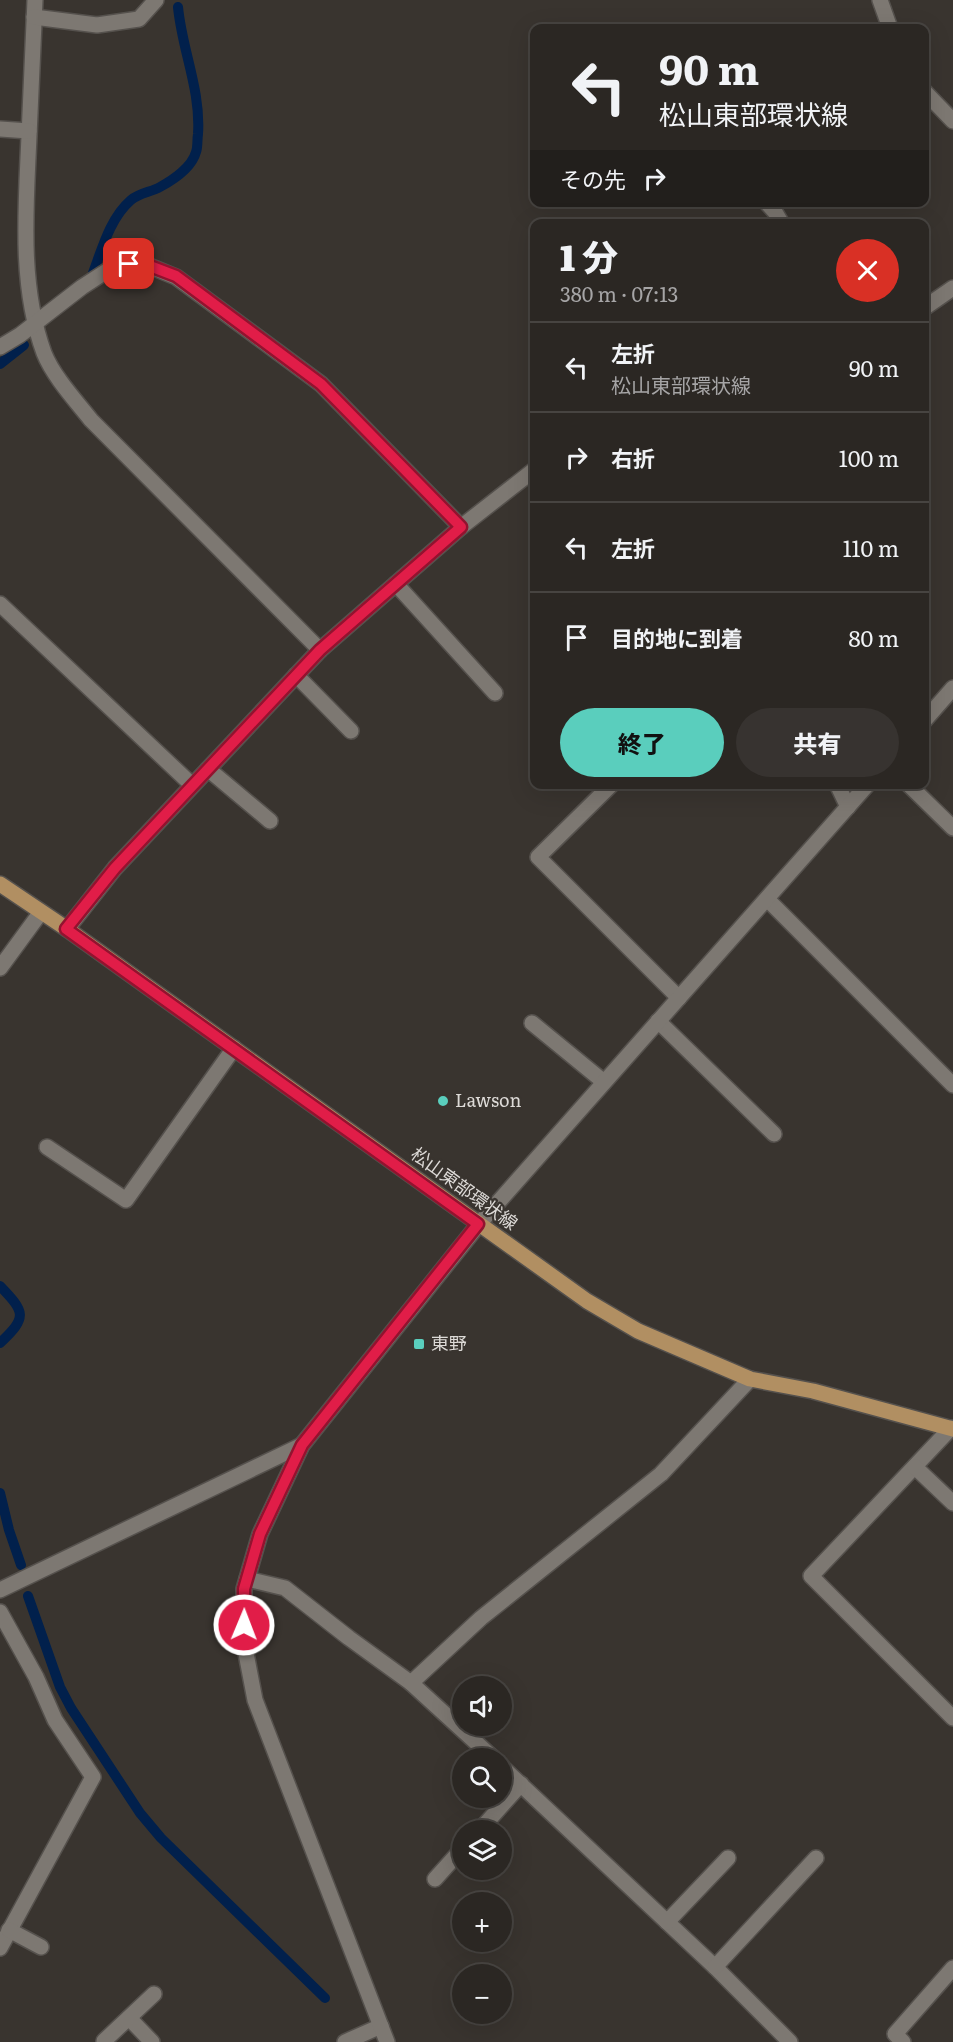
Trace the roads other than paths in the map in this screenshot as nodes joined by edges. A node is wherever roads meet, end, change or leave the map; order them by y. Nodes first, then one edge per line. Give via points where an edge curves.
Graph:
1 (35, 0) edge
2 (156, 0) edge
3 (880, 0) edge
4 (34, 17) junction
5 (889, 24) edge
6 (929, 96) edge
7 (953, 121) edge
8 (0, 129) edge
9 (29, 131) junction
10 (953, 288) edge
11 (929, 305) edge
12 (35, 324) junction
13 (0, 346) edge
14 (530, 473) edge
15 (461, 527) junction
16 (396, 584) junction
17 (0, 604) edge
18 (320, 650) junction
19 (296, 675) junction
20 (953, 688) edge
21 (495, 693) dead end
22 (929, 715) edge
23 (351, 731) dead end
24 (208, 769) junction
25 (192, 785) junction
26 (607, 789) edge
27 (839, 789) edge
28 (864, 789) edge
29 (913, 789) edge
30 (848, 807) junction
31 (270, 821) dead end
32 (953, 828) edge
33 (0, 884) edge
34 (767, 899) junction
35 (41, 912) junction
36 (66, 929) junction
37 (0, 968) edge
38 (679, 998) junction
39 (658, 1021) junction
40 (532, 1023) dead end
41 (234, 1048) junction
42 (604, 1082) junction
43 (953, 1084) edge
44 (774, 1134) dead end
45 (47, 1147) dead end
46 (478, 1224) junction
47 (750, 1379) junction
48 (952, 1428) edge
49 (302, 1445) junction
50 (915, 1467) junction
51 (953, 1503) edge
52 (247, 1579) junction
53 (0, 1590) edge
54 (0, 1612) edge
55 (411, 1683) junction
56 (953, 1718) edge
57 (482, 1748) edge
58 (512, 1776) edge
59 (521, 1784) junction
60 (489, 1820) edge
61 (728, 1858) dead end
62 (816, 1858) dead end
63 (452, 1860) edge
64 (435, 1879) dead end
65 (667, 1922) junction
66 (9, 1930) junction
67 (41, 1947) dead end
68 (0, 1948) edge
69 (715, 1967) junction
70 (953, 1968) edge
71 (154, 1994) dead end
72 (129, 2018) junction
73 (381, 2026) junction
74 (104, 2041) edge
75 (152, 2042) edge
76 (345, 2042) edge
77 (387, 2042) edge
78 (790, 2042) edge
79 (903, 2042) edge

1 - 4 street
2 - 4 street via 139,19 97,25
3 - 5 street
4 - 9 street
6 - 7 street
8 - 9 street
9 - 12 street via 26,208
10 - 11 street
12 - 13 street
12 - 15 street via 116,265 142,263 176,276 321,384
12 - 18 street via 45,356 91,420
14 - 15 street
15 - 16 street
16 - 18 street
16 - 21 street
17 - 25 street
18 - 19 street
19 - 23 street
19 - 24 street
20 - 22 street
24 - 25 street
24 - 31 street
25 - 36 street via 115,868
26 - 38 street via 538,856
27 - 30 street
28 - 30 street
29 - 32 street
30 - 34 street
33 - 35 main road, 松山東部環状線
34 - 38 street
34 - 43 street
35 - 36 main road, 松山東部環状線
35 - 37 street
36 - 41 main road, 松山東部環状線
38 - 39 street
39 - 42 street
39 - 44 street
40 - 42 street
41 - 45 street via 126,1200
41 - 46 main road, 松山東部環状線
42 - 46 street
46 - 47 main road, 松山東部環状線 via 587,1301 638,1331
46 - 49 street
47 - 48 main road, 松山東部環状線 via 813,1391
47 - 55 street via 661,1474 482,1618
48 - 50 street
49 - 52 street via 260,1534
49 - 53 street
50 - 51 street
50 - 56 street via 811,1576
52 - 55 street via 285,1588
52 - 73 street via 244,1643 255,1701
54 - 66 street via 36,1677 54,1720 93,1777
55 - 57 street
58 - 59 street
59 - 60 street
59 - 65 street
61 - 65 street
62 - 69 street
63 - 64 street
65 - 69 street
66 - 67 street
66 - 68 street
69 - 78 street
70 - 79 street via 895,2034
71 - 72 street
72 - 74 street
72 - 75 street
73 - 76 street
73 - 77 street

